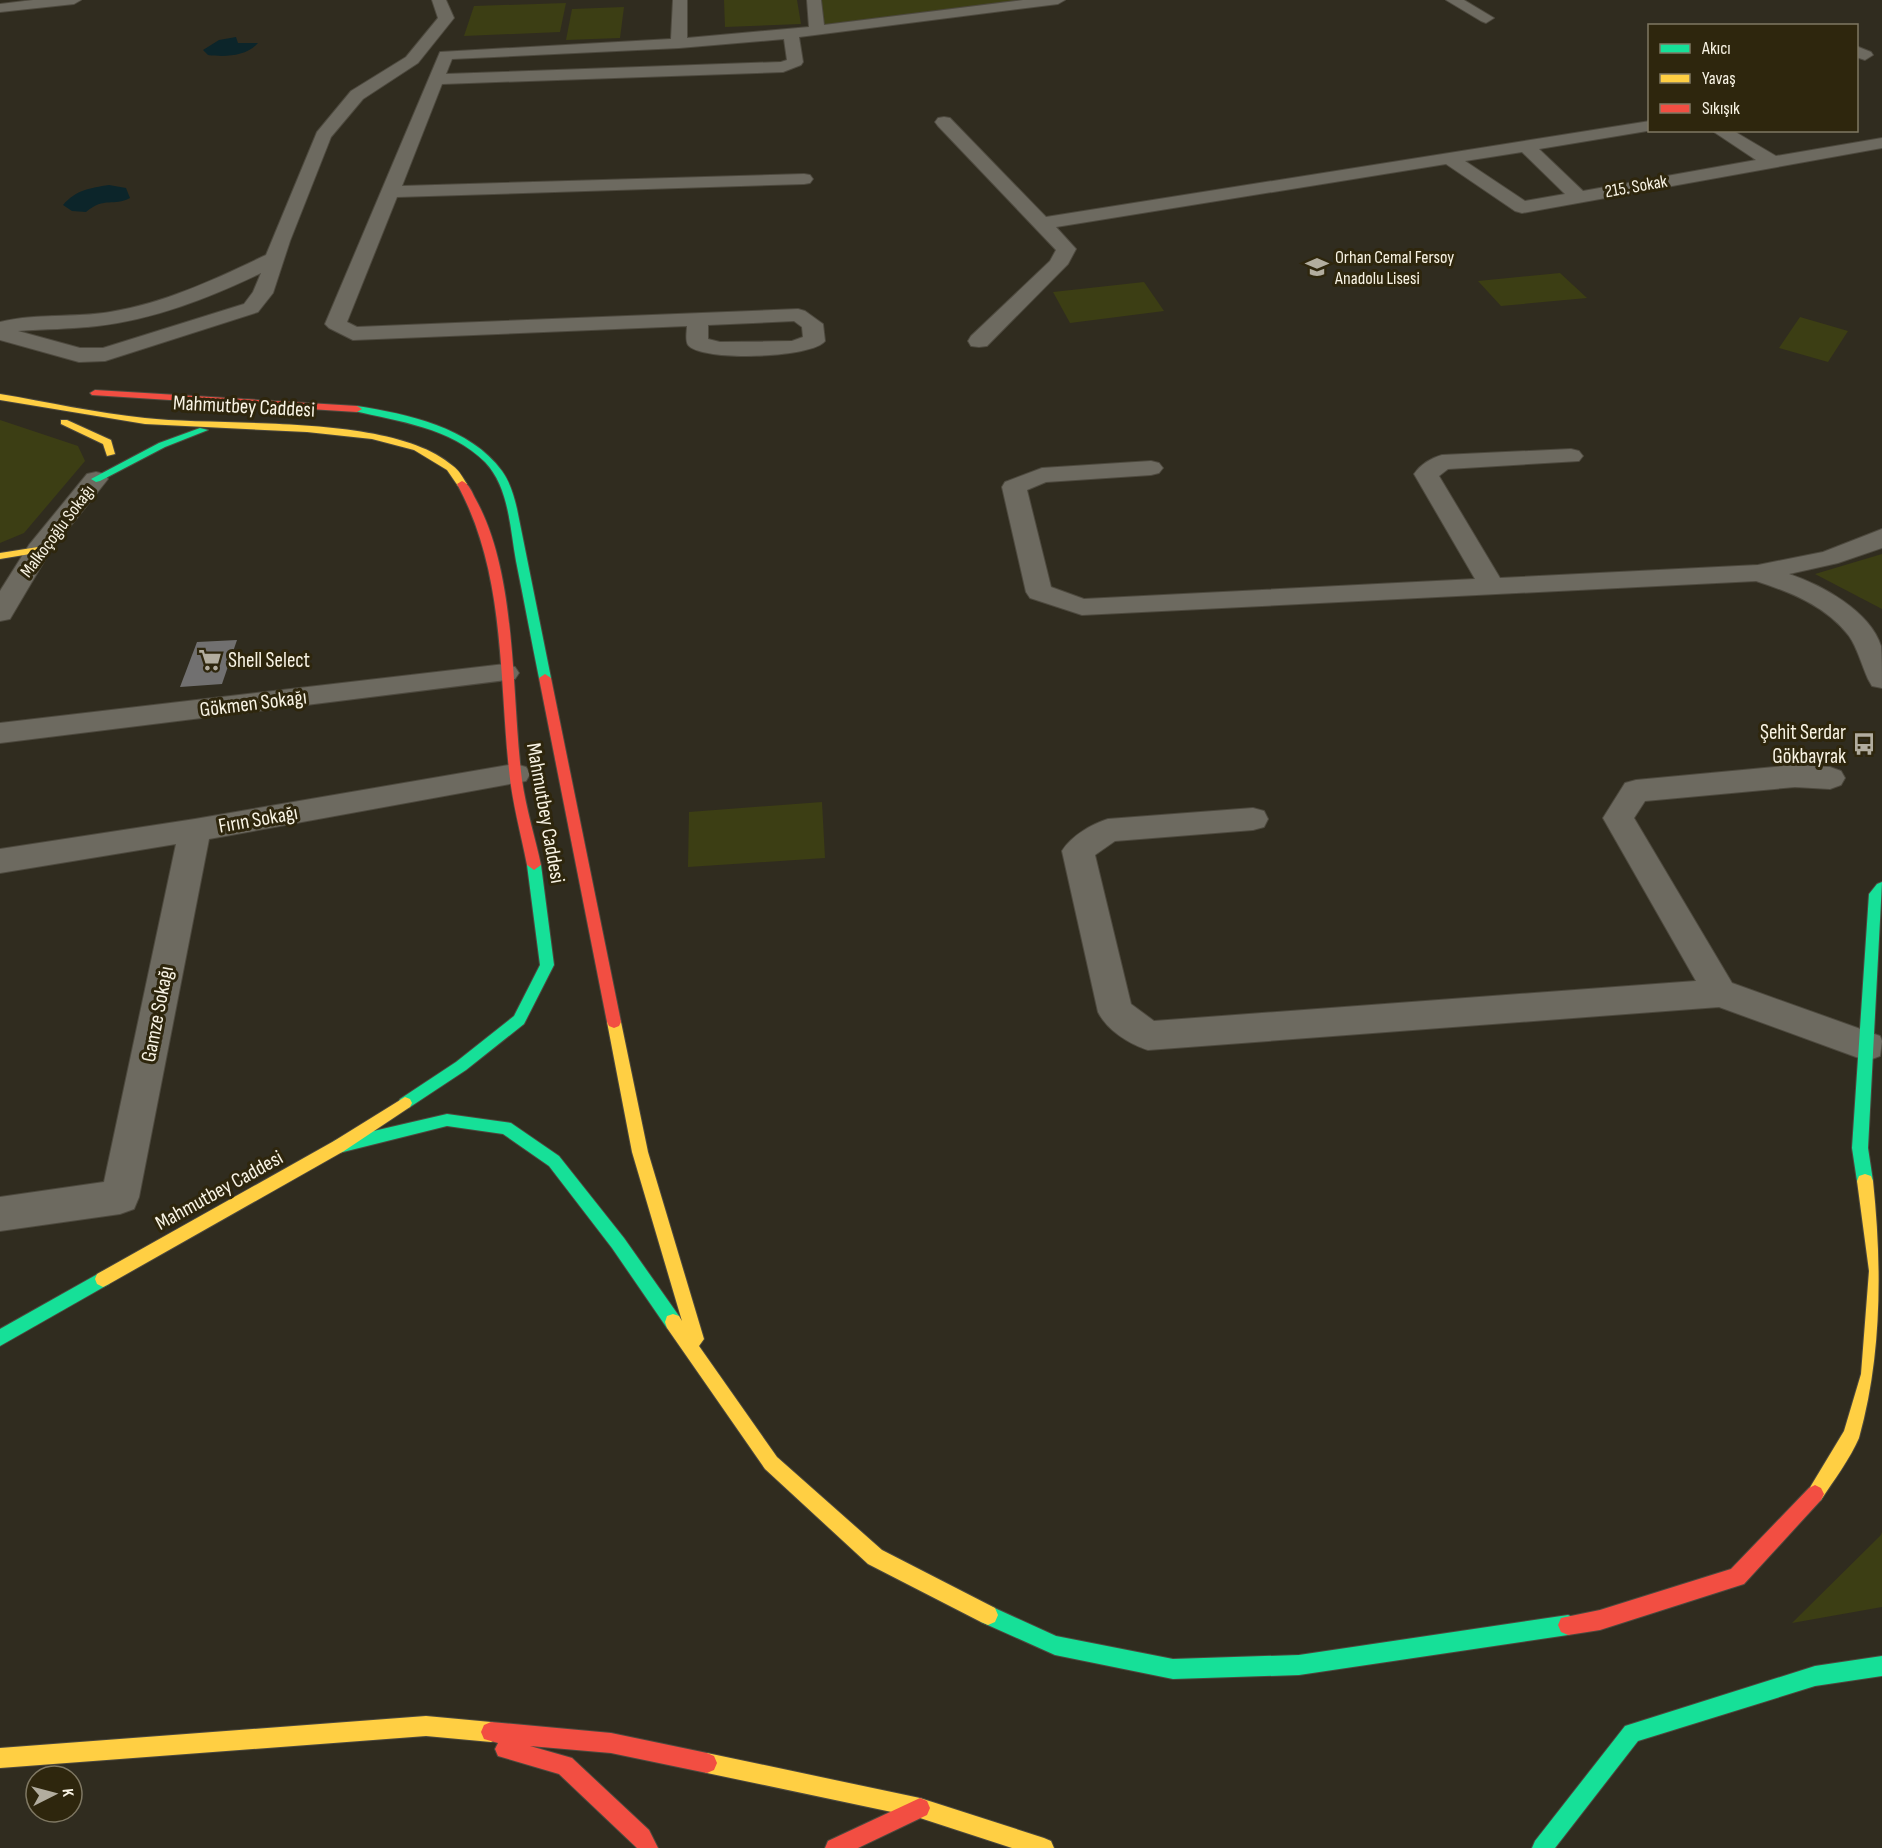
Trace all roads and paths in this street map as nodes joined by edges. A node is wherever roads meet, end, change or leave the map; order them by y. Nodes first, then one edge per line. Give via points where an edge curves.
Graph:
1 (74, 0) edge
2 (439, 0) edge
3 (680, 0) edge
4 (814, 0) edge
5 (1058, 0) edge
6 (1453, 0) edge
7 (0, 8) edge
8 (1486, 18) dead end
9 (817, 31) junction
10 (791, 33) junction
11 (679, 44) junction
12 (437, 79) junction
13 (944, 122) dead end
14 (1648, 126) edge
15 (1722, 132) edge
16 (1882, 143) edge
17 (1525, 145) junction
18 (1839, 152) junction
19 (1882, 153) edge
20 (1447, 157) junction
21 (1774, 163) junction
22 (804, 179) dead end
23 (391, 192) junction
24 (1578, 196) junction
25 (1522, 207) junction
26 (1500, 211) dead end
27 (1041, 224) junction
28 (274, 259) junction
29 (698, 320) junction
30 (0, 328) edge
31 (0, 333) edge
32 (979, 341) dead end
33 (84, 392) dead end
34 (0, 397) edge
35 (182, 398) junction
36 (18, 400) junction
37 (145, 421) junction
38 (165, 422) junction
39 (226, 426) junction
40 (110, 454) junction
41 (1571, 456) dead end
42 (1151, 468) dead end
43 (96, 480) junction
44 (1882, 537) edge
45 (38, 550) junction
46 (0, 556) edge
47 (1758, 573) junction
48 (1492, 586) junction
49 (0, 614) edge
50 (505, 673) junction
51 (1882, 679) edge
52 (0, 733) edge
53 (515, 774) junction
54 (1830, 778) dead end
55 (1253, 819) dead end
56 (195, 830) junction
57 (2, 866) edge
58 (1882, 887) edge
59 (1720, 993) junction
60 (1867, 1046) junction
61 (339, 1146) junction
62 (0, 1214) edge
63 (0, 1338) edge
64 (704, 1366) junction
65 (1882, 1666) edge
66 (426, 1726) junction
67 (0, 1758) edge
68 (920, 1808) junction
69 (648, 1848) edge
70 (835, 1848) edge
71 (1044, 1848) edge
72 (1542, 1848) edge

1 - 7 street
2 - 28 street via 446,18 412,60 357,95 323,136
3 - 11 street
4 - 9 street
5 - 9 street
6 - 8 street
9 - 10 street
10 - 11 street
10 - 12 street via 795,62 783,67
11 - 12 street via 446,55
12 - 23 street
13 - 27 street
14 - 17 street
15 - 21 street
16 - 18 street
17 - 20 street
17 - 24 street
18 - 19 street
18 - 21 street, 215. Sokak
20 - 25 street
20 - 27 street
21 - 24 street, 215. Sokak
22 - 23 street
23 - 29 street via 336,324 353,334
24 - 25 street, 215. Sokak
25 - 26 street, 215. Sokak
27 - 32 street via 1066,249 1058,264
28 - 30 street via 224,284 137,313
28 - 31 street via 263,293 251,308 105,354 79,355
29 - 29 street via 697,342 718,349 794,347 814,341 812,324 798,315
33 - 35 main road, Mahmutbey Caddesi
34 - 36 main road, Mahmutbey Caddesi
35 - 37 main road
35 - 38 main road
35 - 64 main road, Mahmutbey Caddesi via 327,405 397,416 436,428 473,449 498,471 512,512 640,1152
36 - 37 main road, Mahmutbey Caddesi
36 - 40 main road via 99,436 108,442
37 - 38 main road, Mahmutbey Caddesi
37 - 40 main road
38 - 39 main road, Mahmutbey Caddesi
38 - 43 main road
39 - 43 main road via 183,436
39 - 50 main road, Mahmutbey Caddesi via 373,436 417,448 450,468 468,492 483,526 499,598
40 - 43 main road
41 - 48 street via 1442,462 1426,474
42 - 48 street via 1042,475 1014,487 1040,592 1082,607
43 - 45 street, Malkoçoğlu Sokağı
44 - 47 street via 1829,558
45 - 46 main road
45 - 49 street, Malkoçoğlu Sokağı
47 - 48 street
47 - 51 street via 1798,586 1829,603 1862,632
50 - 52 street, Gökmen Sokağı
50 - 53 main road, Mahmutbey Caddesi
53 - 56 street, Fırın Sokağı
53 - 61 main road, Mahmutbey Caddesi via 537,880 547,965 519,1020 461,1066
54 - 59 street via 1795,776 1636,791 1618,818
55 - 59 street via 1108,830 1078,851 1115,1012 1148,1036
56 - 57 street, Fırın Sokağı
56 - 62 street, Gamze Sokağı via 120,1197
58 - 60 main road via 1876,894
59 - 60 street
60 - 64 main road via 1860,1148 1876,1271 1870,1374 1851,1435 1818,1491 1737,1577 1600,1620 1299,1665 1173,1669 1055,1645 974,1609 875,1557 771,1463
61 - 63 main road, Mahmutbey Caddesi
61 - 64 main road via 447,1119 506,1128 554,1161 618,1243
65 - 72 main road via 1815,1676 1632,1733
66 - 67 main road
66 - 68 main road via 612,1743
66 - 69 main road via 565,1765 642,1837
68 - 70 main road
68 - 71 main road

